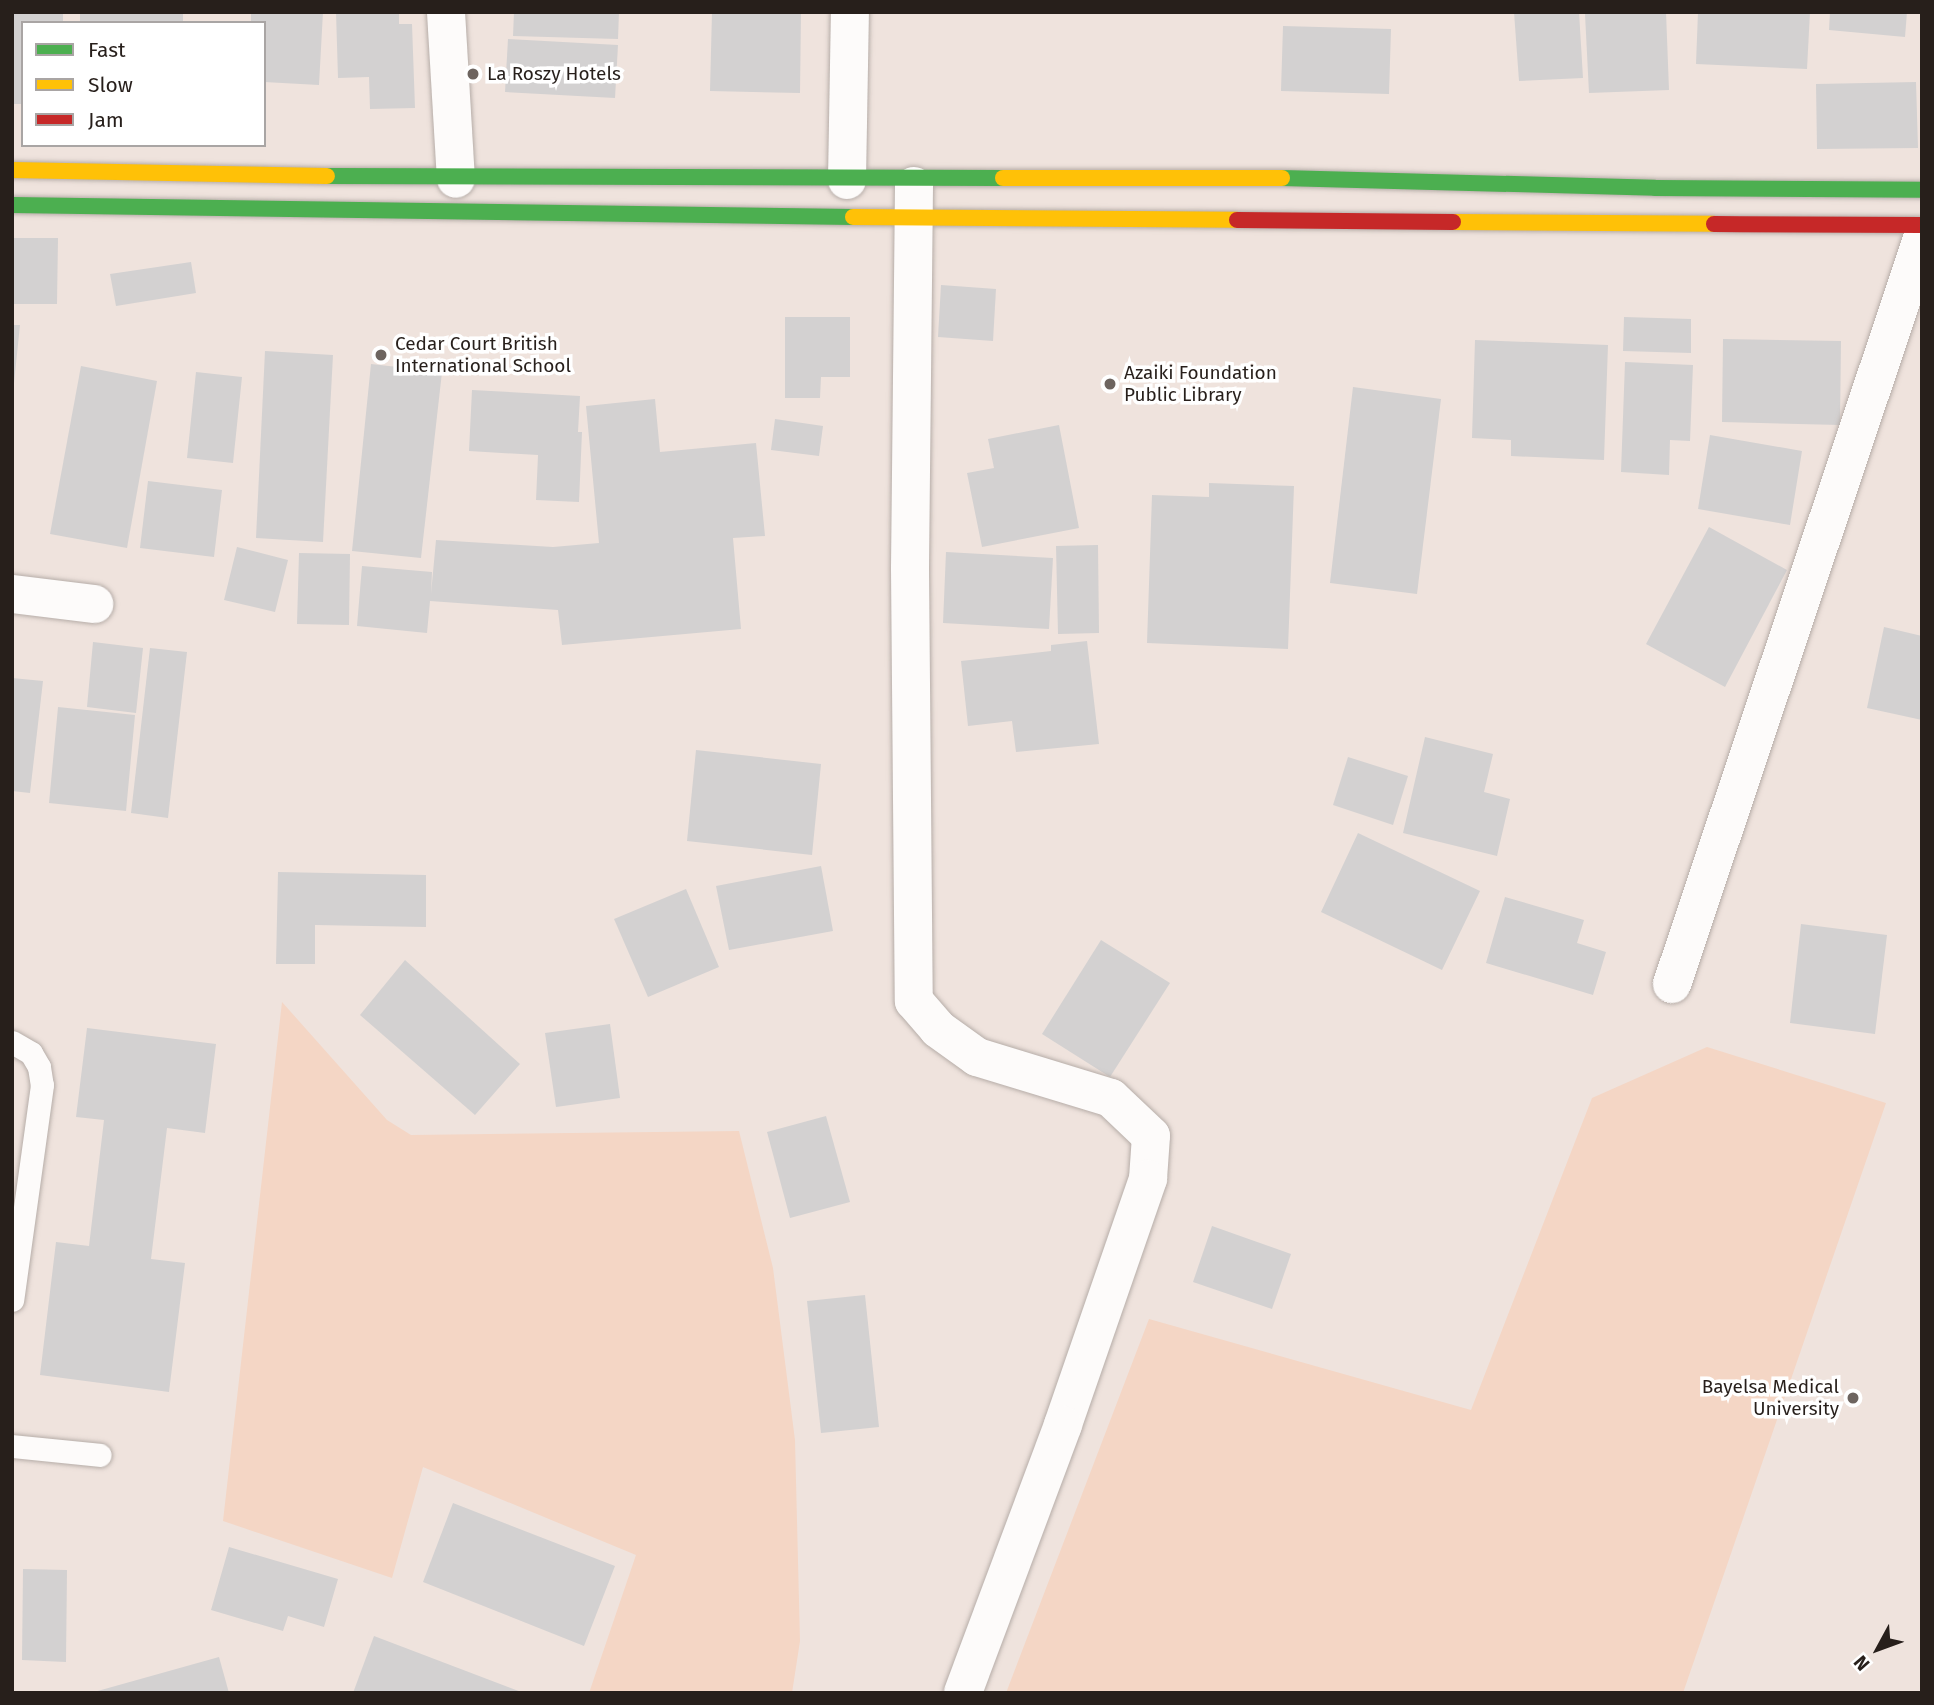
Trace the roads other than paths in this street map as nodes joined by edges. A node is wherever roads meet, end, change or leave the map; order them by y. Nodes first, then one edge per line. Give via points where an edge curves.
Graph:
1 (446, 12) edge
2 (850, 12) edge
3 (12, 170) edge
4 (456, 179) junction
5 (847, 180) junction
6 (915, 180) junction
7 (1922, 190) edge
8 (12, 205) edge
9 (913, 218) junction
10 (1922, 225) edge
11 (1922, 239) edge
12 (12, 594) edge
13 (94, 604) dead end
14 (1672, 984) dead end
15 (12, 1042) edge
16 (12, 1300) edge
17 (12, 1446) edge
18 (100, 1455) dead end
19 (963, 1693) edge

1 - 4 street
2 - 5 street
3 - 4 street
4 - 5 street
5 - 6 street
6 - 7 street via 1195,176
6 - 9 street
8 - 9 street
9 - 10 street
9 - 19 street via 914,1001 937,1029 977,1056 1111,1098 1152,1136 1148,1179
11 - 14 street
12 - 13 street
15 - 16 lane via 31,1053 41,1085
17 - 18 lane

